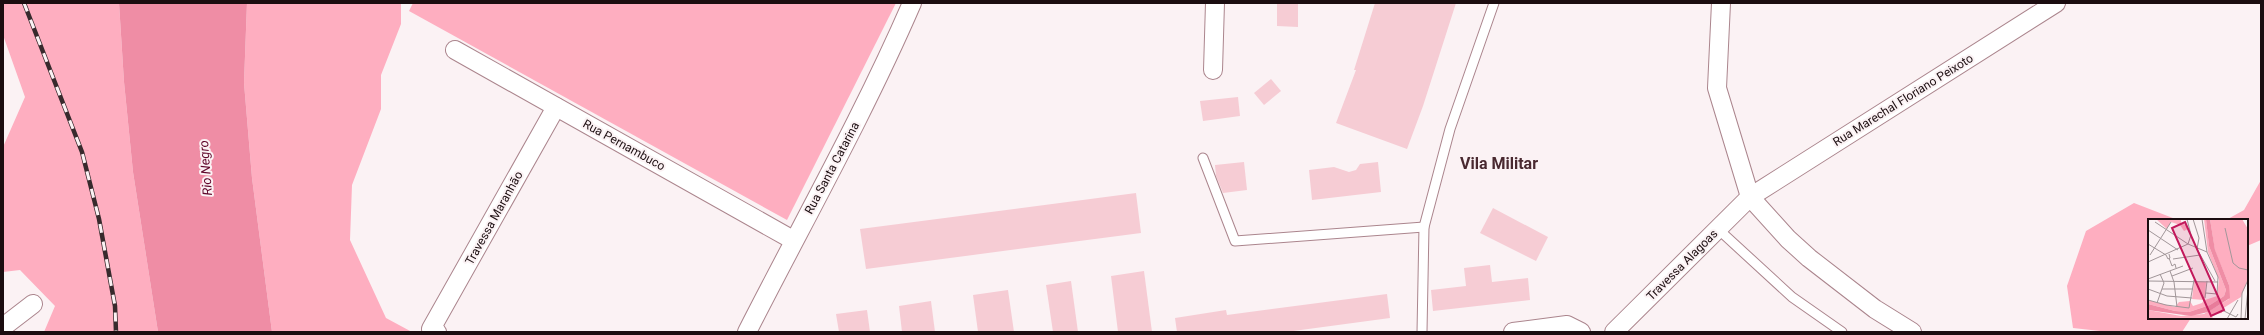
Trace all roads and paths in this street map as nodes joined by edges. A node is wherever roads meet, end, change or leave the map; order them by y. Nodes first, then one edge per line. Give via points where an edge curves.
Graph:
1 (912, 3) edge
2 (1215, 3) edge
3 (1494, 3) edge
4 (1721, 3) edge
5 (2056, 3) edge
6 (455, 50) dead end
7 (1213, 70) dead end
8 (556, 107) junction
9 (1204, 158) dead end
10 (1750, 197) junction
11 (1424, 227) junction
12 (1718, 229) junction
13 (794, 240) junction
14 (33, 304) dead end
15 (3, 327) edge
16 (434, 330) edge
17 (747, 332) edge
18 (1422, 332) edge
19 (1513, 332) edge
20 (1581, 332) edge
21 (1614, 332) edge
22 (1842, 332) edge
23 (1912, 332) edge

1 - 13 street, Rua Santa Catarina via 844,148
2 - 7 street
3 - 11 lane via 1450,129
4 - 10 street via 1717,88
5 - 10 street, Rua Marechal Floriano Peixoto
6 - 8 street, Rua Pernambuco
8 - 13 street, Rua Pernambuco
8 - 16 street, Travessa Maranhão
9 - 11 lane via 1235,241
10 - 12 street, Travessa Alagoas
10 - 23 street via 1788,240 1809,258 1875,309
11 - 18 lane
12 - 21 street, Travessa Alagoas
12 - 22 lane via 1792,297
13 - 17 street, Rua Santa Catarina
14 - 15 street
19 - 20 street via 1567,325

